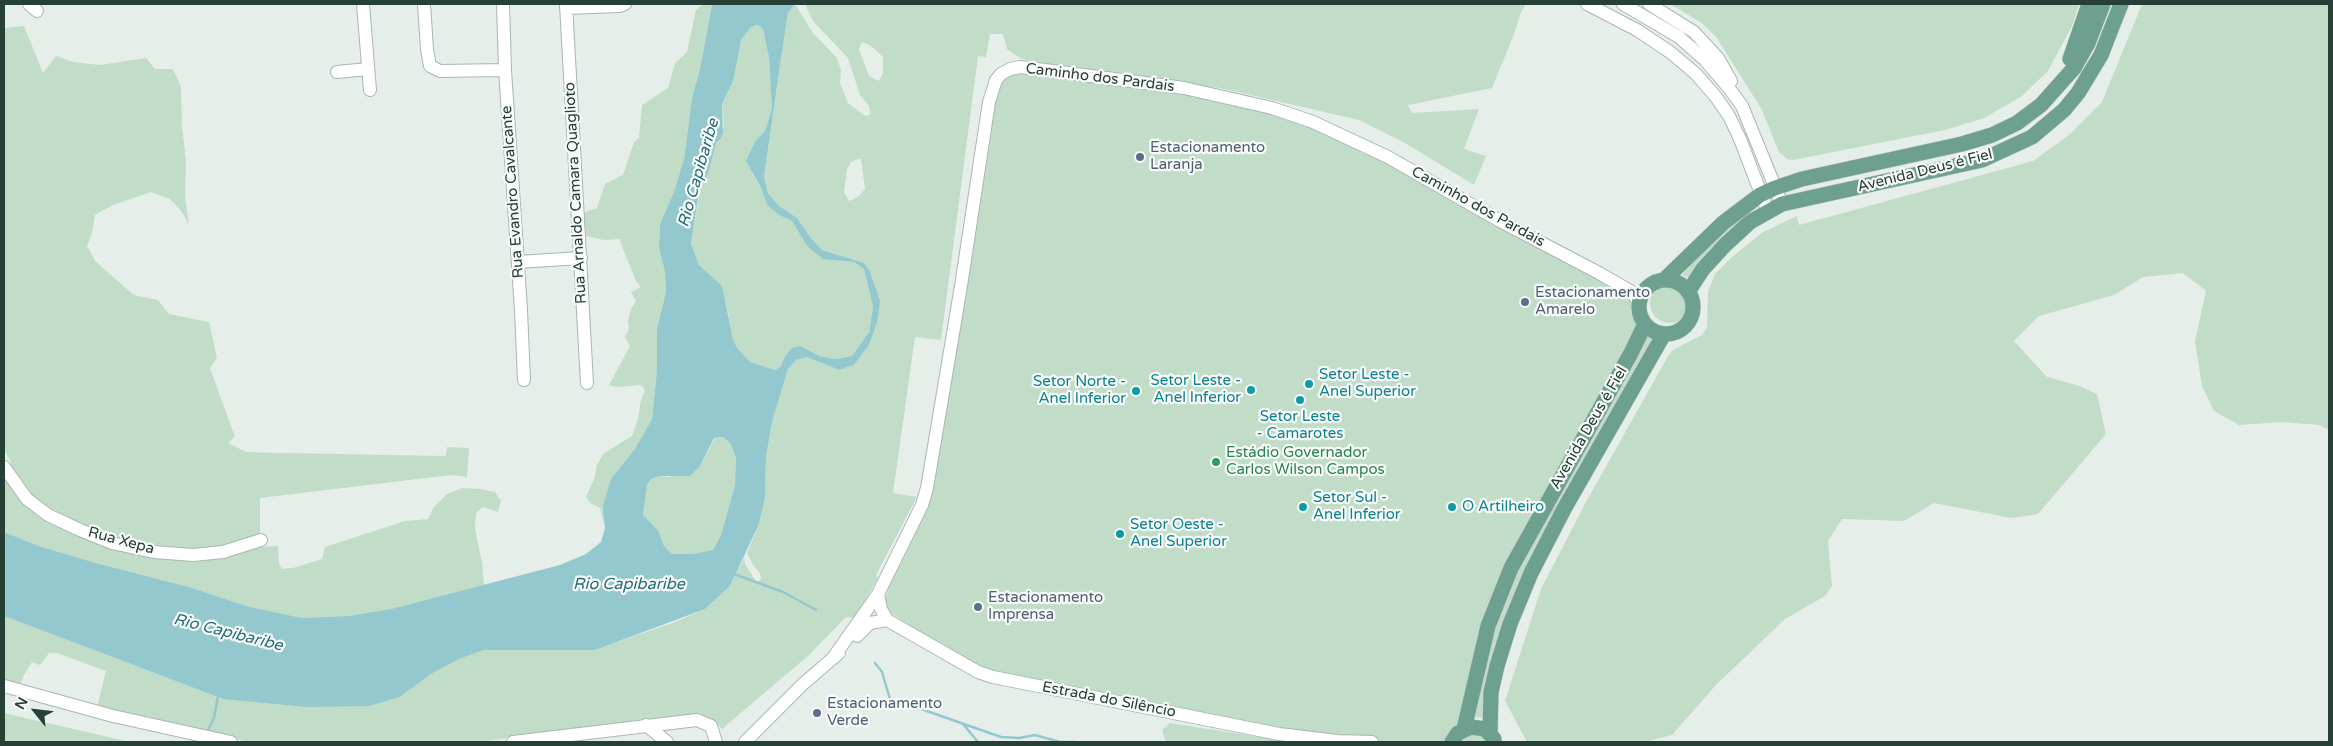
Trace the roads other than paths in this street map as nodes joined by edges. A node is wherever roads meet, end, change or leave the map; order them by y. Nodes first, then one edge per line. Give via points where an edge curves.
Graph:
1 (363, 4) edge
2 (424, 4) edge
3 (503, 4) edge
4 (625, 4) edge
5 (1587, 4) edge
6 (1623, 4) edge
7 (1649, 4) edge
8 (2089, 4) edge
9 (2104, 4) edge
10 (2121, 4) edge
11 (566, 6) edge
12 (368, 69) junction
13 (505, 70) junction
14 (337, 72) dead end
15 (2056, 89) junction
16 (370, 90) dead end
17 (1742, 106) junction
18 (1775, 188) junction
19 (1760, 195) junction
20 (1782, 204) junction
21 (1768, 212) junction
22 (581, 258) junction
23 (518, 262) junction
24 (1664, 280) junction
25 (1688, 292) junction
26 (1639, 295) junction
27 (1645, 324) junction
28 (1664, 334) junction
29 (524, 380) dead end
30 (587, 383) dead end
31 (4, 467) edge
32 (261, 540) dead end
33 (878, 594) junction
34 (887, 620) junction
35 (833, 658) junction
36 (4, 686) edge
37 (646, 725) junction
38 (1464, 729) junction
39 (1493, 738) edge
40 (231, 742) edge
41 (513, 742) edge
42 (668, 742) edge
43 (716, 742) edge
44 (745, 742) edge
45 (1372, 742) edge
46 (1452, 742) edge

1 - 12 street
2 - 13 street via 430,66 448,72
3 - 13 street, Rua Evandro Cavalcante
4 - 11 street
5 - 19 street via 1670,52 1696,74 1729,116
6 - 17 street via 1666,28 1691,47 1718,74
7 - 17 street via 1683,24 1706,44 1726,71
8 - 15 main road
9 - 15 main road, Avenida Deus é Fiel via 2074,68
10 - 20 main road, Avenida Deus é Fiel via 2101,55 2078,93 2047,125 2025,140 2002,152 1965,164
11 - 22 street, Rua Arnaldo Camara Quaglioto
12 - 14 street
12 - 16 street
13 - 23 street, Rua Evandro Cavalcante
15 - 18 main road, Avenida Deus é Fiel via 2029,115 1992,136
17 - 18 street
18 - 19 main road, Avenida Deus é Fiel
18 - 20 street
19 - 21 street
19 - 24 main road, Avenida Deus é Fiel via 1723,223
20 - 21 main road, Avenida Deus é Fiel
21 - 25 main road, Avenida Deus é Fiel via 1750,222 1725,245
22 - 23 street
22 - 30 street, Rua Arnaldo Camara Quaglioto
23 - 29 street, Rua Evandro Cavalcante
24 - 25 main road via 1678,283
24 - 26 main road
25 - 28 main road via 1693,306 1690,321 1679,331
26 - 27 main road
26 - 33 street, Caminho dos Pardais via 1388,157 1312,122 1272,108 1184,88 1037,68 1010,69 996,80 990,96 926,488 916,521
27 - 28 main road
27 - 38 main road, Avenida Deus é Fiel via 1511,568 1488,626
28 - 39 main road, Avenida Deus é Fiel via 1530,574 1510,624 1491,692
31 - 32 street, Rua Xepa via 27,499 48,515 112,542 154,552 193,555 223,552
33 - 34 street
33 - 35 street, Caminho dos Pardais
34 - 35 street via 870,623
34 - 45 street, Estrada do Silêncio via 978,672 993,677 1279,734
35 - 44 street
36 - 40 street via 113,716
37 - 41 street
37 - 42 street
37 - 43 street via 697,720 705,722 714,732
38 - 39 main road via 1478,727
38 - 46 main road

